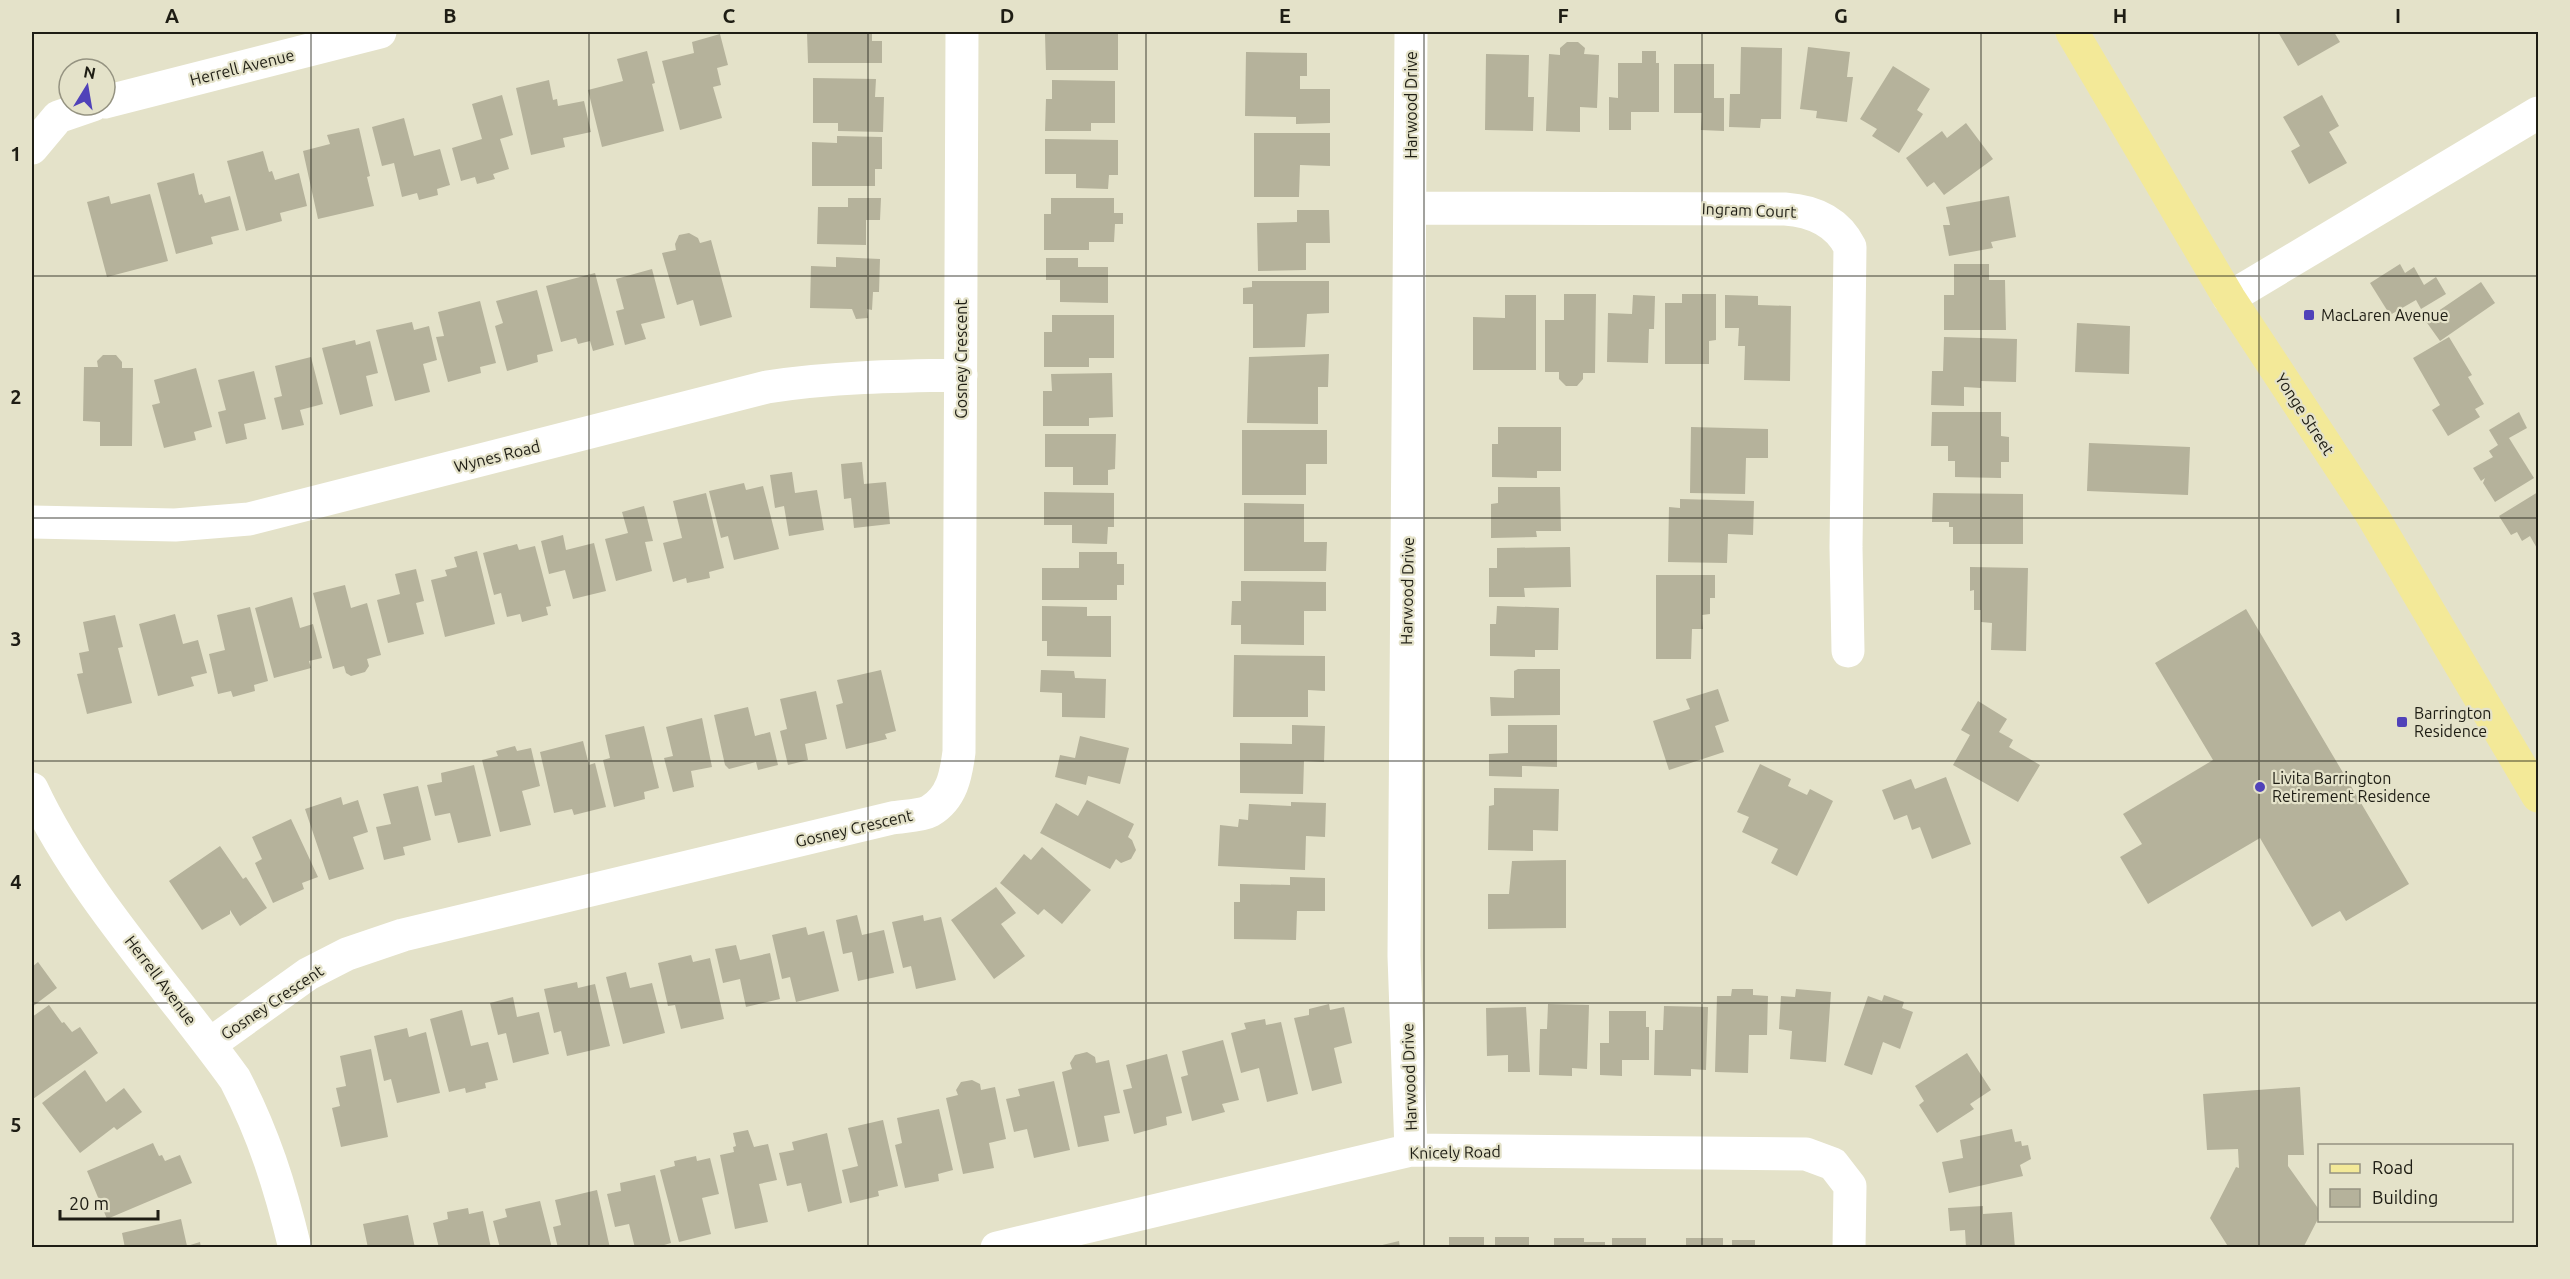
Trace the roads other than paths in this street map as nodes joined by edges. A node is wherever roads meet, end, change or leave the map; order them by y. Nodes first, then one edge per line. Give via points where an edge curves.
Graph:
1 (380, 32) edge
2 (962, 32) edge
3 (1412, 32) edge
4 (2072, 32) edge
5 (117, 99) edge
6 (2538, 114) edge
7 (58, 117) edge
8 (32, 148) edge
9 (1410, 208) junction
10 (2229, 298) junction
11 (961, 375) junction
12 (32, 522) edge
13 (1848, 651) dead end
14 (32, 789) edge
15 (2538, 796) edge
16 (210, 1044) junction
17 (1412, 1150) junction
18 (295, 1248) edge
19 (997, 1248) edge
20 (1849, 1248) edge

1 - 5 street, Herrell Avenue
2 - 11 street, Gosney Crescent
3 - 9 street, Harwood Drive
4 - 10 main road, Yonge Street
6 - 10 street
7 - 8 street
9 - 13 street, Ingram Court via 1785,209 1812,214 1836,227 1850,247
9 - 17 street, Harwood Drive via 1404,956
10 - 15 main road, Yonge Street via 2372,515
11 - 12 street, Wynes Road via 874,376 767,387 249,519 175,525
11 - 16 street, Gosney Crescent via 959,753 951,788 943,800 929,812 403,935 347,954 308,974
14 - 16 street, Herrell Avenue via 59,842
16 - 18 street, Herrell Avenue via 235,1079 271,1157
17 - 19 street, Knicely Road
17 - 20 street, Knicely Road via 1806,1154 1833,1164 1850,1186

